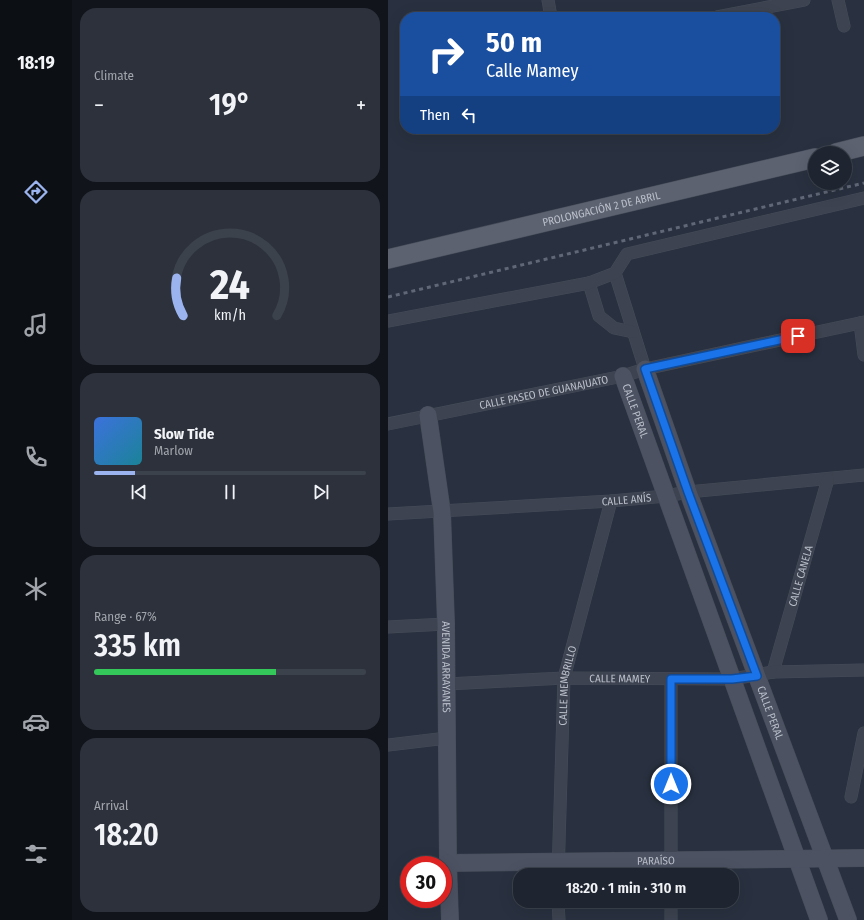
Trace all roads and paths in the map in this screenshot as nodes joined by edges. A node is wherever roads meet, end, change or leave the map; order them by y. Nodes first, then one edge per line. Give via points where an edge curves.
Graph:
1 (548, 0) edge
2 (804, 0) edge
3 (838, 0) edge
4 (550, 12) edge
5 (743, 12) edge
6 (844, 26) dead end
7 (864, 146) edge
8 (852, 149) edge
9 (808, 160) edge
10 (864, 198) edge
11 (388, 259) edge
12 (615, 273) junction
13 (589, 283) junction
14 (388, 321) edge
15 (862, 323) edge
16 (633, 332) junction
17 (864, 355) edge
18 (645, 369) junction
19 (623, 376) junction
20 (428, 415) junction
21 (388, 424) edge
22 (864, 475) edge
23 (828, 479) junction
24 (688, 492) junction
25 (666, 496) junction
26 (611, 501) junction
27 (442, 512) junction
28 (388, 514) edge
29 (446, 624) junction
30 (388, 627) edge
31 (864, 670) edge
32 (765, 674) junction
33 (564, 678) junction
34 (671, 679) junction
35 (732, 679) junction
36 (447, 684) junction
37 (864, 733) edge
38 (447, 738) junction
39 (388, 745) edge
40 (851, 797) dead end
41 (448, 856) edge
42 (796, 858) junction
43 (825, 858) junction
44 (864, 858) edge
45 (452, 863) edge
46 (670, 867) edge
47 (557, 868) edge
48 (450, 908) edge
49 (558, 908) edge
50 (671, 908) edge
51 (450, 920) edge
52 (559, 920) edge
53 (671, 920) edge
54 (819, 920) edge
55 (848, 920) edge

1 - 4 street
2 - 5 street
3 - 6 street
7 - 8 main road
9 - 11 main road, PROLONGACIÓN 2 DE ABRIL
10 - 12 street via 627,254
12 - 13 street
12 - 16 street
13 - 14 street
13 - 16 street via 599,316 614,328
15 - 17 street
15 - 18 street, CALLE PASEO DE GUANAJUATO
16 - 18 street
18 - 19 street, CALLE PASEO DE GUANAJUATO
18 - 24 main road, CALLE PERAL
19 - 20 street, CALLE PASEO DE GUANAJUATO
19 - 25 main road, CALLE PERAL
20 - 21 street, CALLE PASEO DE GUANAJUATO
20 - 27 main road, AVENIDA ARRAYANES
22 - 23 street, CALLE ANÍS
23 - 24 street, CALLE ANÍS
23 - 32 street, CALLE CANELA
24 - 25 street, CALLE ANÍS
24 - 32 main road, CALLE PERAL
25 - 26 street, CALLE ANÍS
25 - 35 main road, CALLE PERAL
26 - 27 street, CALLE ANÍS
26 - 33 street, CALLE MEMBRILLO
27 - 28 street, CALLE ANÍS
27 - 29 main road, AVENIDA ARRAYANES
29 - 30 street
29 - 36 main road, AVENIDA ARRAYANES
31 - 32 street, CALLE MAMEY
32 - 35 street, CALLE MAMEY
32 - 43 main road, CALLE PERAL
33 - 34 street, CALLE MAMEY
33 - 36 street, CALLE MAMEY
33 - 47 street, CALLE MEMBRILLO
34 - 35 street, CALLE MAMEY
34 - 46 street
35 - 42 main road, CALLE PERAL
36 - 38 main road, AVENIDA ARRAYANES
37 - 40 street
38 - 39 street
38 - 41 main road, AVENIDA ARRAYANES
42 - 43 main road, PARAÍSO
42 - 46 main road, PARAÍSO
42 - 54 main road, CALLE PERAL
43 - 44 main road, PARAÍSO
43 - 55 main road, CALLE PERAL
45 - 47 main road, PARAÍSO
46 - 47 main road, PARAÍSO
48 - 51 main road, AVENIDA ARRAYANES
49 - 52 street
50 - 53 street

